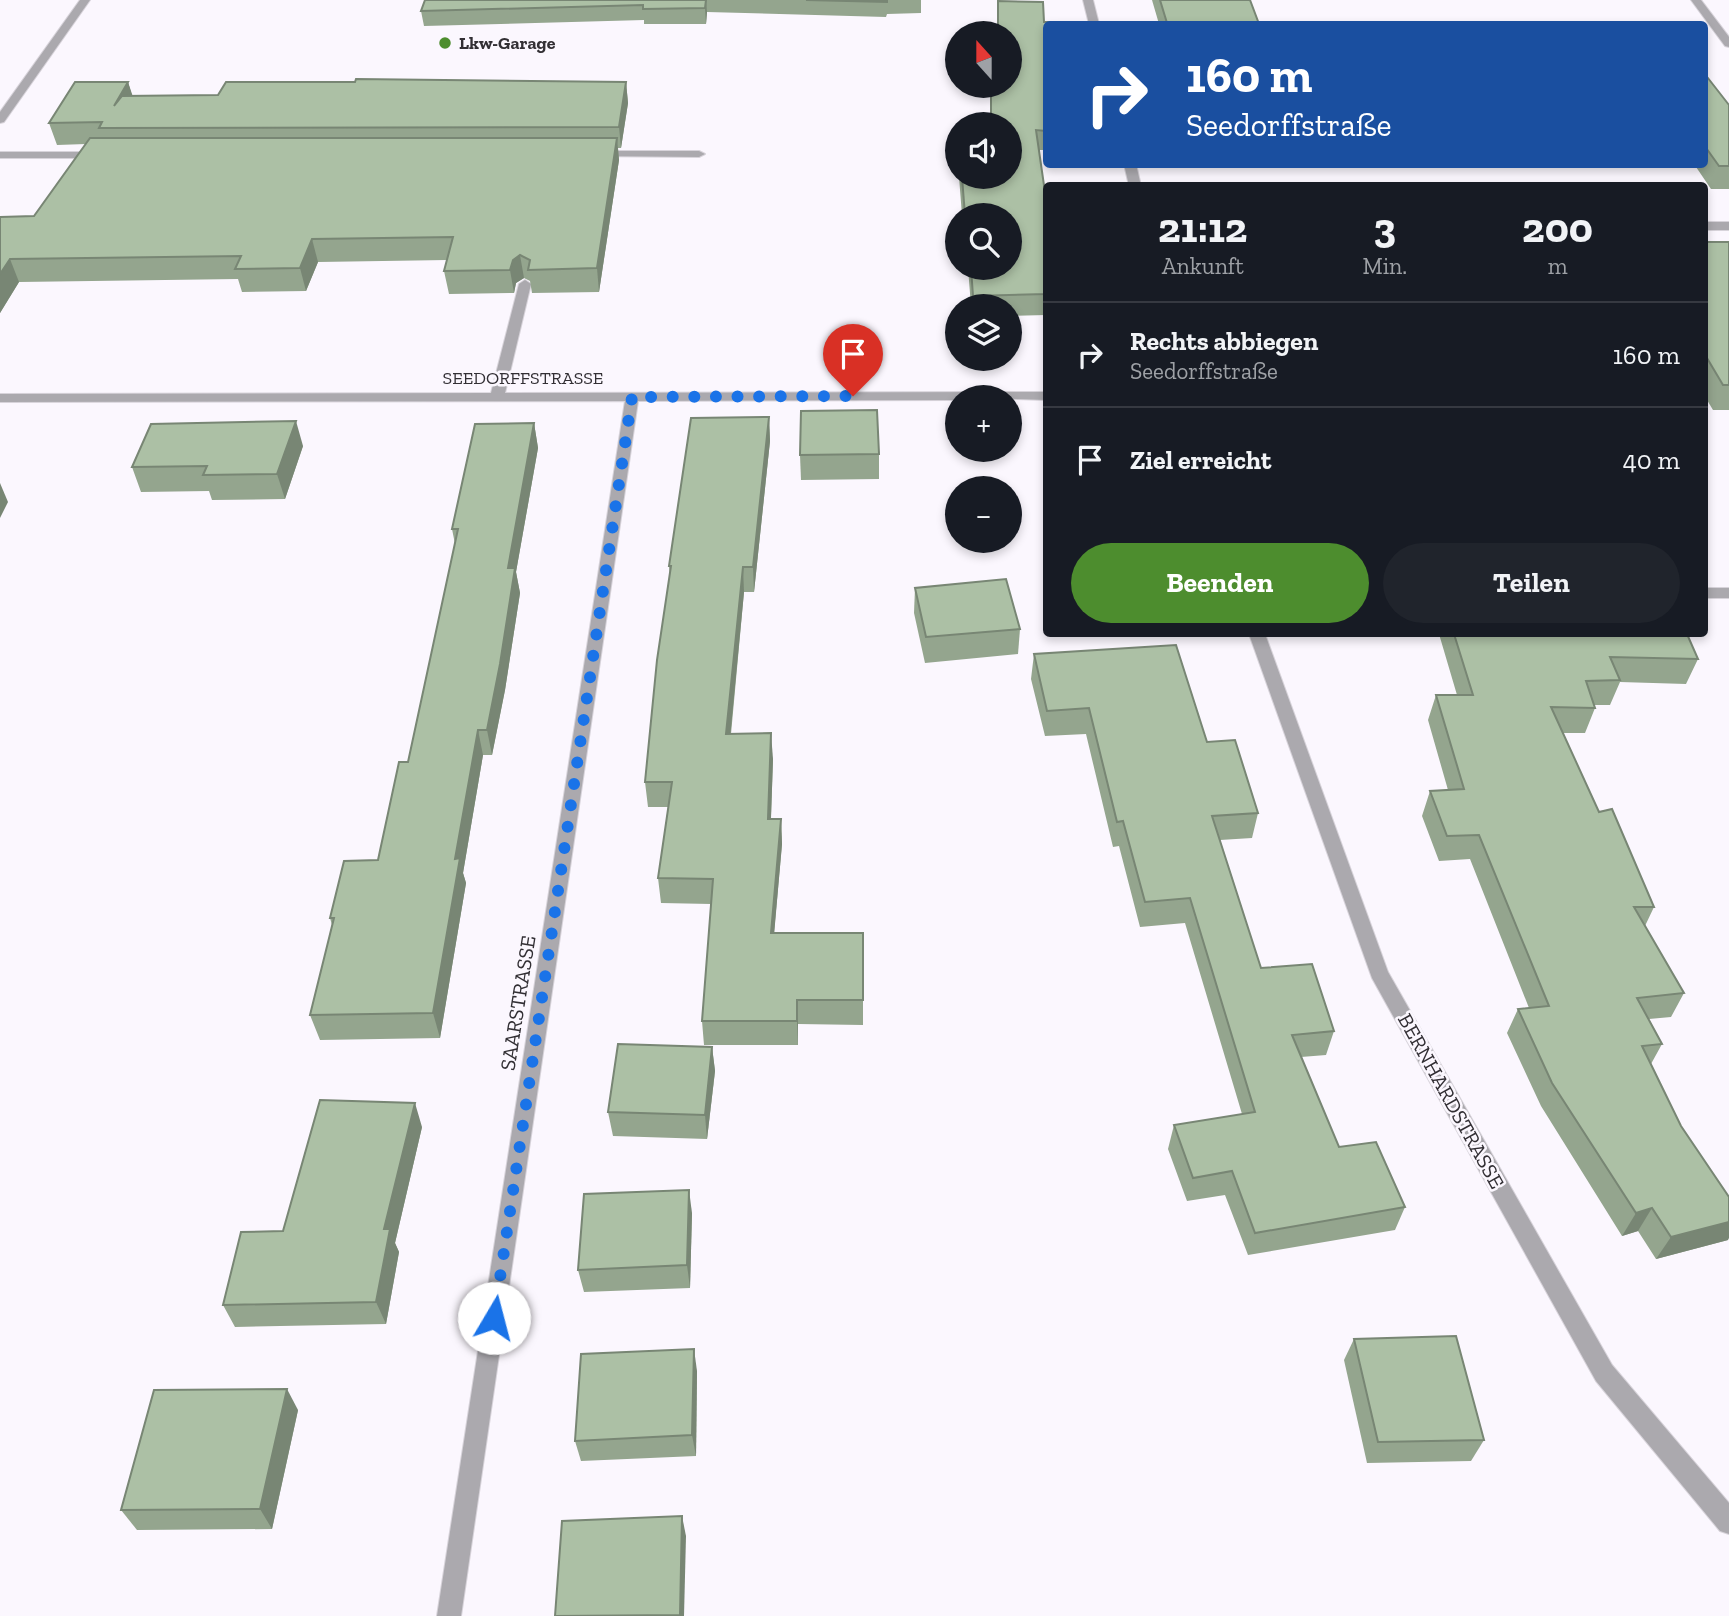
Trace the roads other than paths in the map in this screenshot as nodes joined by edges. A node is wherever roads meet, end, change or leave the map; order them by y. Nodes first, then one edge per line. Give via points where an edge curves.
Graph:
1 (85, 0) edge
2 (1088, 0) edge
3 (1696, 0) edge
4 (1093, 21) edge
5 (1729, 44) edge
6 (2, 115) edge
7 (587, 154) edge
8 (699, 154) dead end
9 (0, 155) edge
10 (112, 155) edge
11 (1708, 226) edge
12 (1729, 226) edge
13 (526, 284) edge
14 (1043, 396) edge
15 (497, 397) junction
16 (632, 397) junction
17 (0, 398) edge
18 (1708, 593) edge
19 (1729, 593) edge
20 (1258, 637) edge
21 (1729, 1522) edge
22 (450, 1616) edge

1 - 6 street
2 - 4 street
3 - 5 street
7 - 8 street
9 - 10 street
11 - 12 street
13 - 15 street
14 - 16 street, SEEDORFFSTRASSE
15 - 16 street, SEEDORFFSTRASSE
15 - 17 street, SEEDORFFSTRASSE
16 - 22 street, SAARSTRASSE
18 - 19 street
20 - 21 street, BERNHARDSTRASSE via 1379,973 1604,1373

